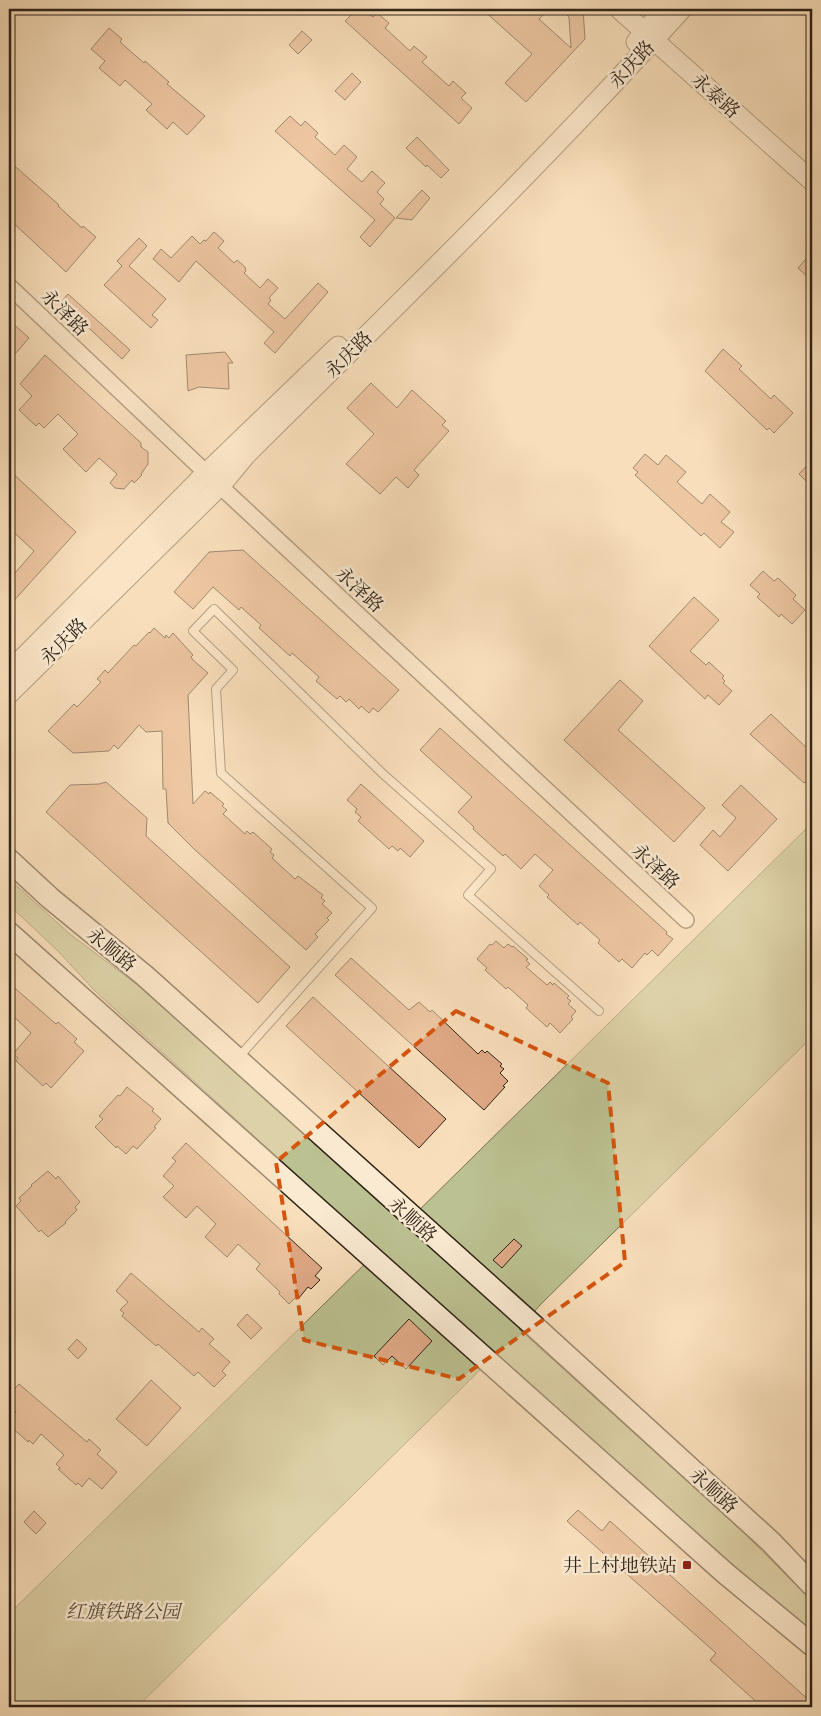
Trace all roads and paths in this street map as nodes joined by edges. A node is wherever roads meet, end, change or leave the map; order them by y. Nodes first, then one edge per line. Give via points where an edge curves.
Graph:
1 (620, 9) edge
2 (664, 9) edge
3 (682, 9) edge
4 (649, 36) junction
5 (812, 181) edge
6 (9, 286) edge
7 (206, 472) junction
8 (220, 486) junction
9 (9, 672) edge
10 (9, 694) edge
11 (9, 860) edge
12 (686, 920) dead end
13 (9, 933) edge
14 (598, 1011) dead end
15 (236, 1060) junction
16 (812, 1585) edge
17 (812, 1645) edge

1 - 4 street, 永泰路
2 - 4 street, 永庆路
3 - 4 street, 永庆路
4 - 5 street, 永泰路
4 - 7 street, 永庆路 via 628,52 458,230
4 - 8 street, 永庆路 via 464,238 246,456
6 - 7 street, 永泽路
7 - 8 street, 永泽路
7 - 9 street, 永庆路
8 - 10 street, 永庆路
8 - 12 street, 永泽路
11 - 15 main road, 永顺路 via 145,976
13 - 17 main road via 725,1573
14 - 15 lane via 468,895 492,869 383,774 214,609 193,631 233,670 216,689 221,774 372,908
15 - 16 main road, 永顺路 via 533,1325 770,1542

